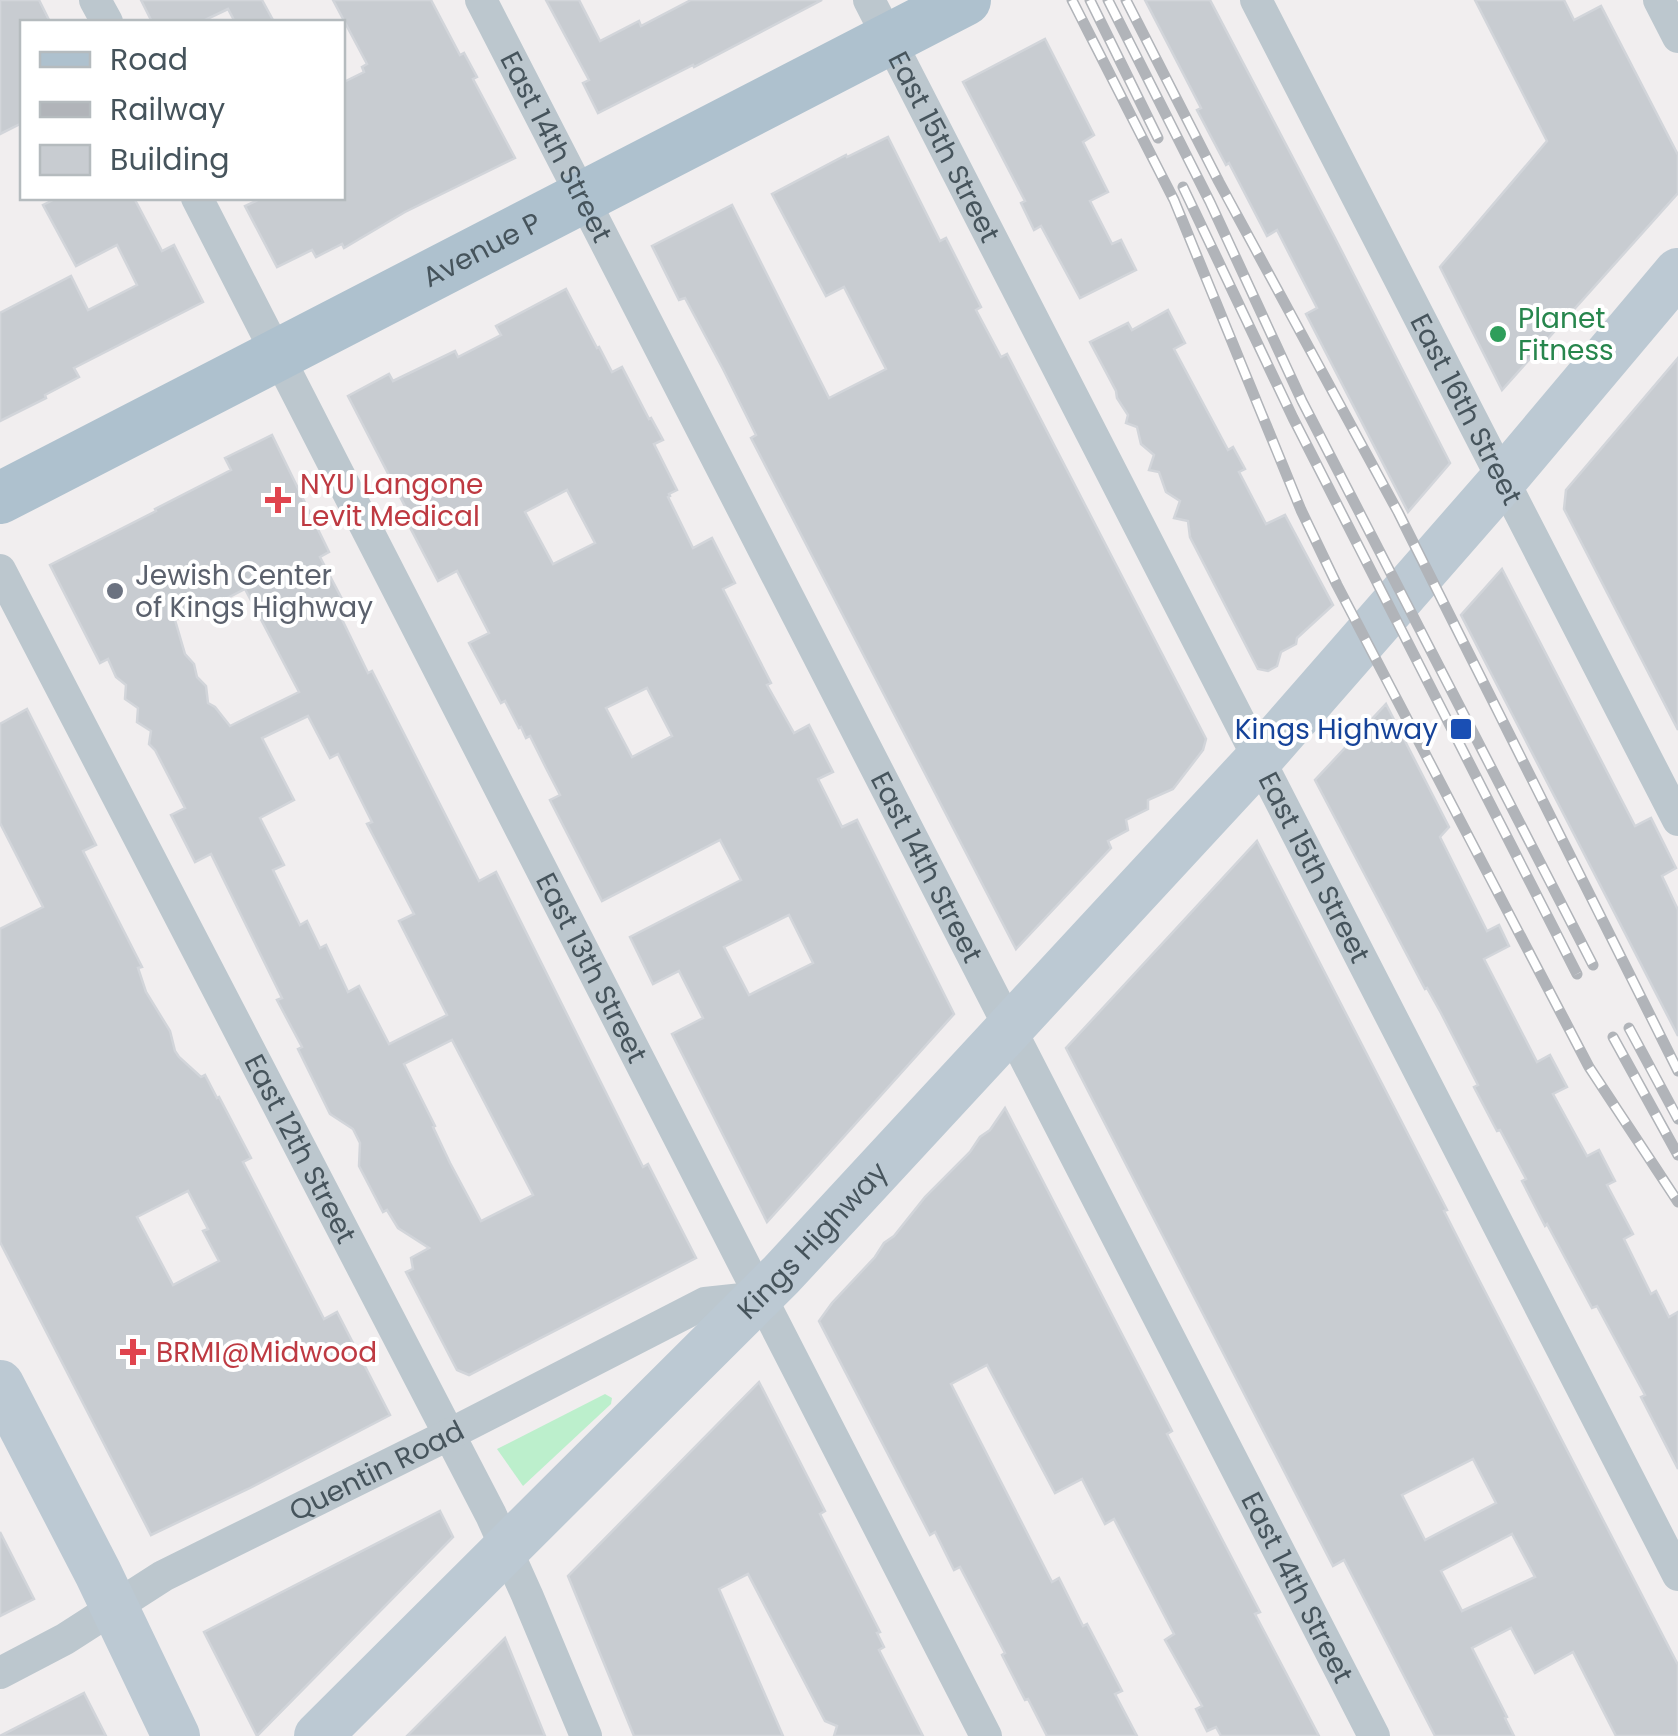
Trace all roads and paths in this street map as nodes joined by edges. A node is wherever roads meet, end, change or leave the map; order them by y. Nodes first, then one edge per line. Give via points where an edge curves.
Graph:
1 (482, 0) edge
2 (965, 0) edge
3 (1256, 0) edge
4 (1659, 0) edge
5 (879, 20) edge
6 (1678, 38) edge
7 (583, 197) junction
8 (198, 200) edge
9 (1678, 272) edge
10 (278, 354) junction
11 (1503, 480) junction
12 (0, 498) edge
13 (0, 570) edge
14 (1259, 759) junction
15 (1677, 814) edge
16 (1010, 1029) junction
17 (761, 1297) junction
18 (0, 1384) edge
19 (448, 1434) junction
20 (506, 1549) junction
21 (1678, 1574) edge
22 (115, 1608) junction
23 (0, 1673) edge
24 (176, 1736) edge
25 (318, 1736) edge
26 (586, 1736) edge
27 (986, 1736) edge
28 (1374, 1736) edge

1 - 7 street, East 14th Street
2 - 5 main road, Avenue P
3 - 11 street, East 16th Street
4 - 6 street
5 - 7 main road, Avenue P
5 - 14 street, East 15th Street
7 - 10 main road, Avenue P
7 - 16 street, East 14th Street
8 - 10 street, East 13th Street
9 - 11 street, Kings Highway
10 - 12 main road, Avenue P
10 - 17 street, East 13th Street
11 - 14 street, Kings Highway
11 - 15 street, East 16th Street
13 - 19 street, East 12th Street
14 - 16 street, Kings Highway
14 - 21 street, East 15th Street
16 - 17 street, Kings Highway
16 - 28 street, East 14th Street
17 - 19 street, Quentin Road via 705,1303
17 - 20 street, Kings Highway
17 - 27 street, East 13th Street
18 - 22 street
19 - 20 street, East 12th Street
19 - 22 street, Quentin Road via 164,1576
20 - 25 street, Kings Highway
20 - 26 street, East 12th Street
22 - 23 street, Quentin Road
22 - 24 street

